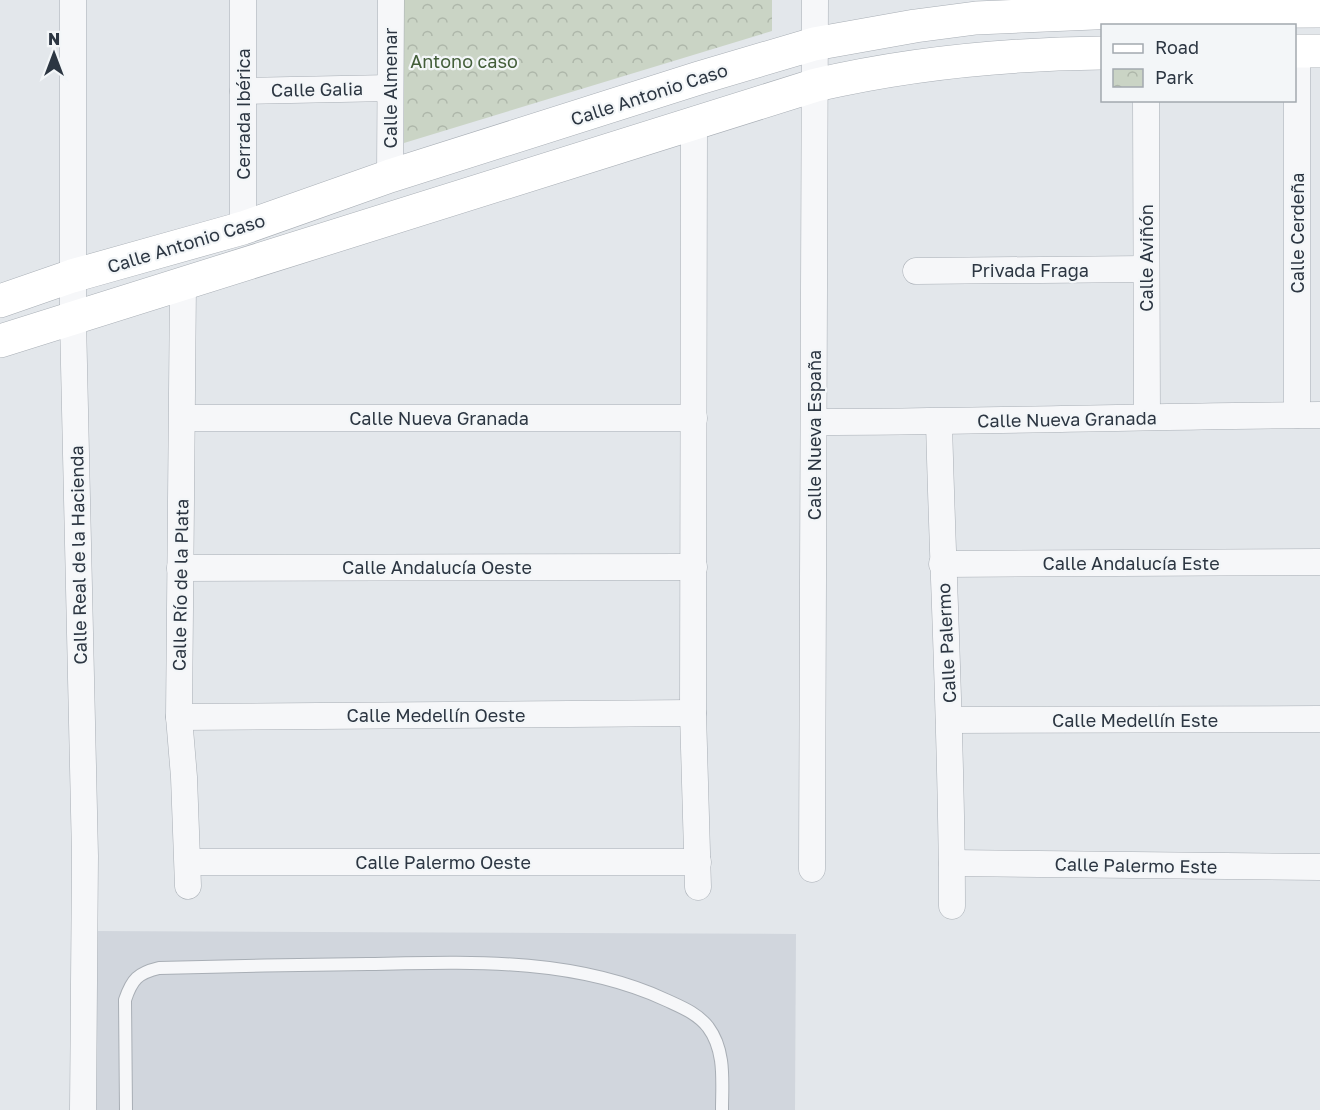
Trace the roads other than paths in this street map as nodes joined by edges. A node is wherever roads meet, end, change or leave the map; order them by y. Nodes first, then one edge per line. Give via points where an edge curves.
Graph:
1 (73, 0) edge
2 (243, 0) edge
3 (391, 0) edge
4 (815, 0) edge
5 (1118, 6) edge
6 (1320, 11) edge
7 (814, 44) junction
8 (1304, 51) edge
9 (1101, 53) edge
10 (816, 84) junction
11 (390, 88) junction
12 (243, 91) junction
13 (1146, 102) edge
14 (694, 122) junction
15 (390, 176) junction
16 (243, 228) junction
17 (1145, 269) junction
18 (916, 271) dead end
19 (72, 276) junction
20 (183, 284) junction
21 (0, 301) edge
22 (73, 320) junction
23 (0, 341) edge
24 (1309, 415) edge
25 (1147, 416) junction
26 (183, 418) junction
27 (694, 418) junction
28 (815, 422) junction
29 (939, 422) junction
30 (1320, 562) edge
31 (942, 564) junction
32 (694, 567) junction
33 (180, 568) junction
34 (693, 713) junction
35 (179, 717) junction
36 (1320, 719) edge
37 (949, 720) junction
38 (952, 863) junction
39 (1320, 867) edge
40 (812, 869) dead end
41 (188, 874) joint
42 (952, 906) dead end
43 (83, 1110) edge
44 (126, 1110) edge
45 (722, 1110) edge

1 - 19 street, Calle Real de la Hacienda
2 - 12 street, Cerrada Ibérica
3 - 11 street, Calle Almenar
4 - 7 street, Calle Nueva España
5 - 6 main road, Calle Antonio Caso
5 - 7 main road, Calle Antonio Caso via 976,18
7 - 10 street, Calle Nueva España
7 - 15 main road, Calle Antonio Caso
8 - 24 street, Calle Cerdeña
9 - 10 main road, Calle Antonio Caso via 978,58
10 - 14 main road, Calle Antonio Caso
10 - 28 street, Calle Nueva España
11 - 12 street, Calle Galia
11 - 15 street, Calle Almenar
12 - 16 street, Cerrada Ibérica
13 - 17 street, Calle Aviñón
14 - 20 main road, Calle Antonio Caso
14 - 27 street
15 - 16 main road, Calle Antonio Caso
16 - 19 main road, Calle Antonio Caso
17 - 18 street, Privada Fraga
17 - 25 street, Calle Aviñón
19 - 21 main road, Calle Antonio Caso
19 - 22 street, Calle Real de la Hacienda
20 - 22 main road, Calle Antonio Caso
20 - 26 street, Calle Río de la Plata
22 - 23 main road, Calle Antonio Caso
22 - 43 street, Calle Real de la Hacienda via 85,856
24 - 25 street, Calle Nueva Granada
25 - 29 street, Calle Nueva Granada
26 - 27 street, Calle Nueva Granada
26 - 33 street, Calle Río de la Plata
27 - 32 street
28 - 29 street, Calle Nueva Granada
28 - 40 street, Calle Nueva España
29 - 31 street, Calle Palermo
30 - 31 street, Calle Andalucía Este
31 - 37 street, Calle Palermo
32 - 33 street, Calle Andalucía Oeste
32 - 34 street
33 - 35 street, Calle Río de la Plata
34 - 35 street, Calle Medellín Oeste
34 - 41 street, Calle Palermo Oeste via 699,874
35 - 41 street, Calle Río de la Plata
36 - 37 street, Calle Medellín Este
37 - 38 street, Calle Palermo
38 - 39 street, Calle Palermo Este
38 - 42 street, Calle Palermo
44 - 45 lane via 125,1000 137,976 148,970 455,962 506,963 568,971 644,989 690,1011 707,1026 716,1041 722,1062

